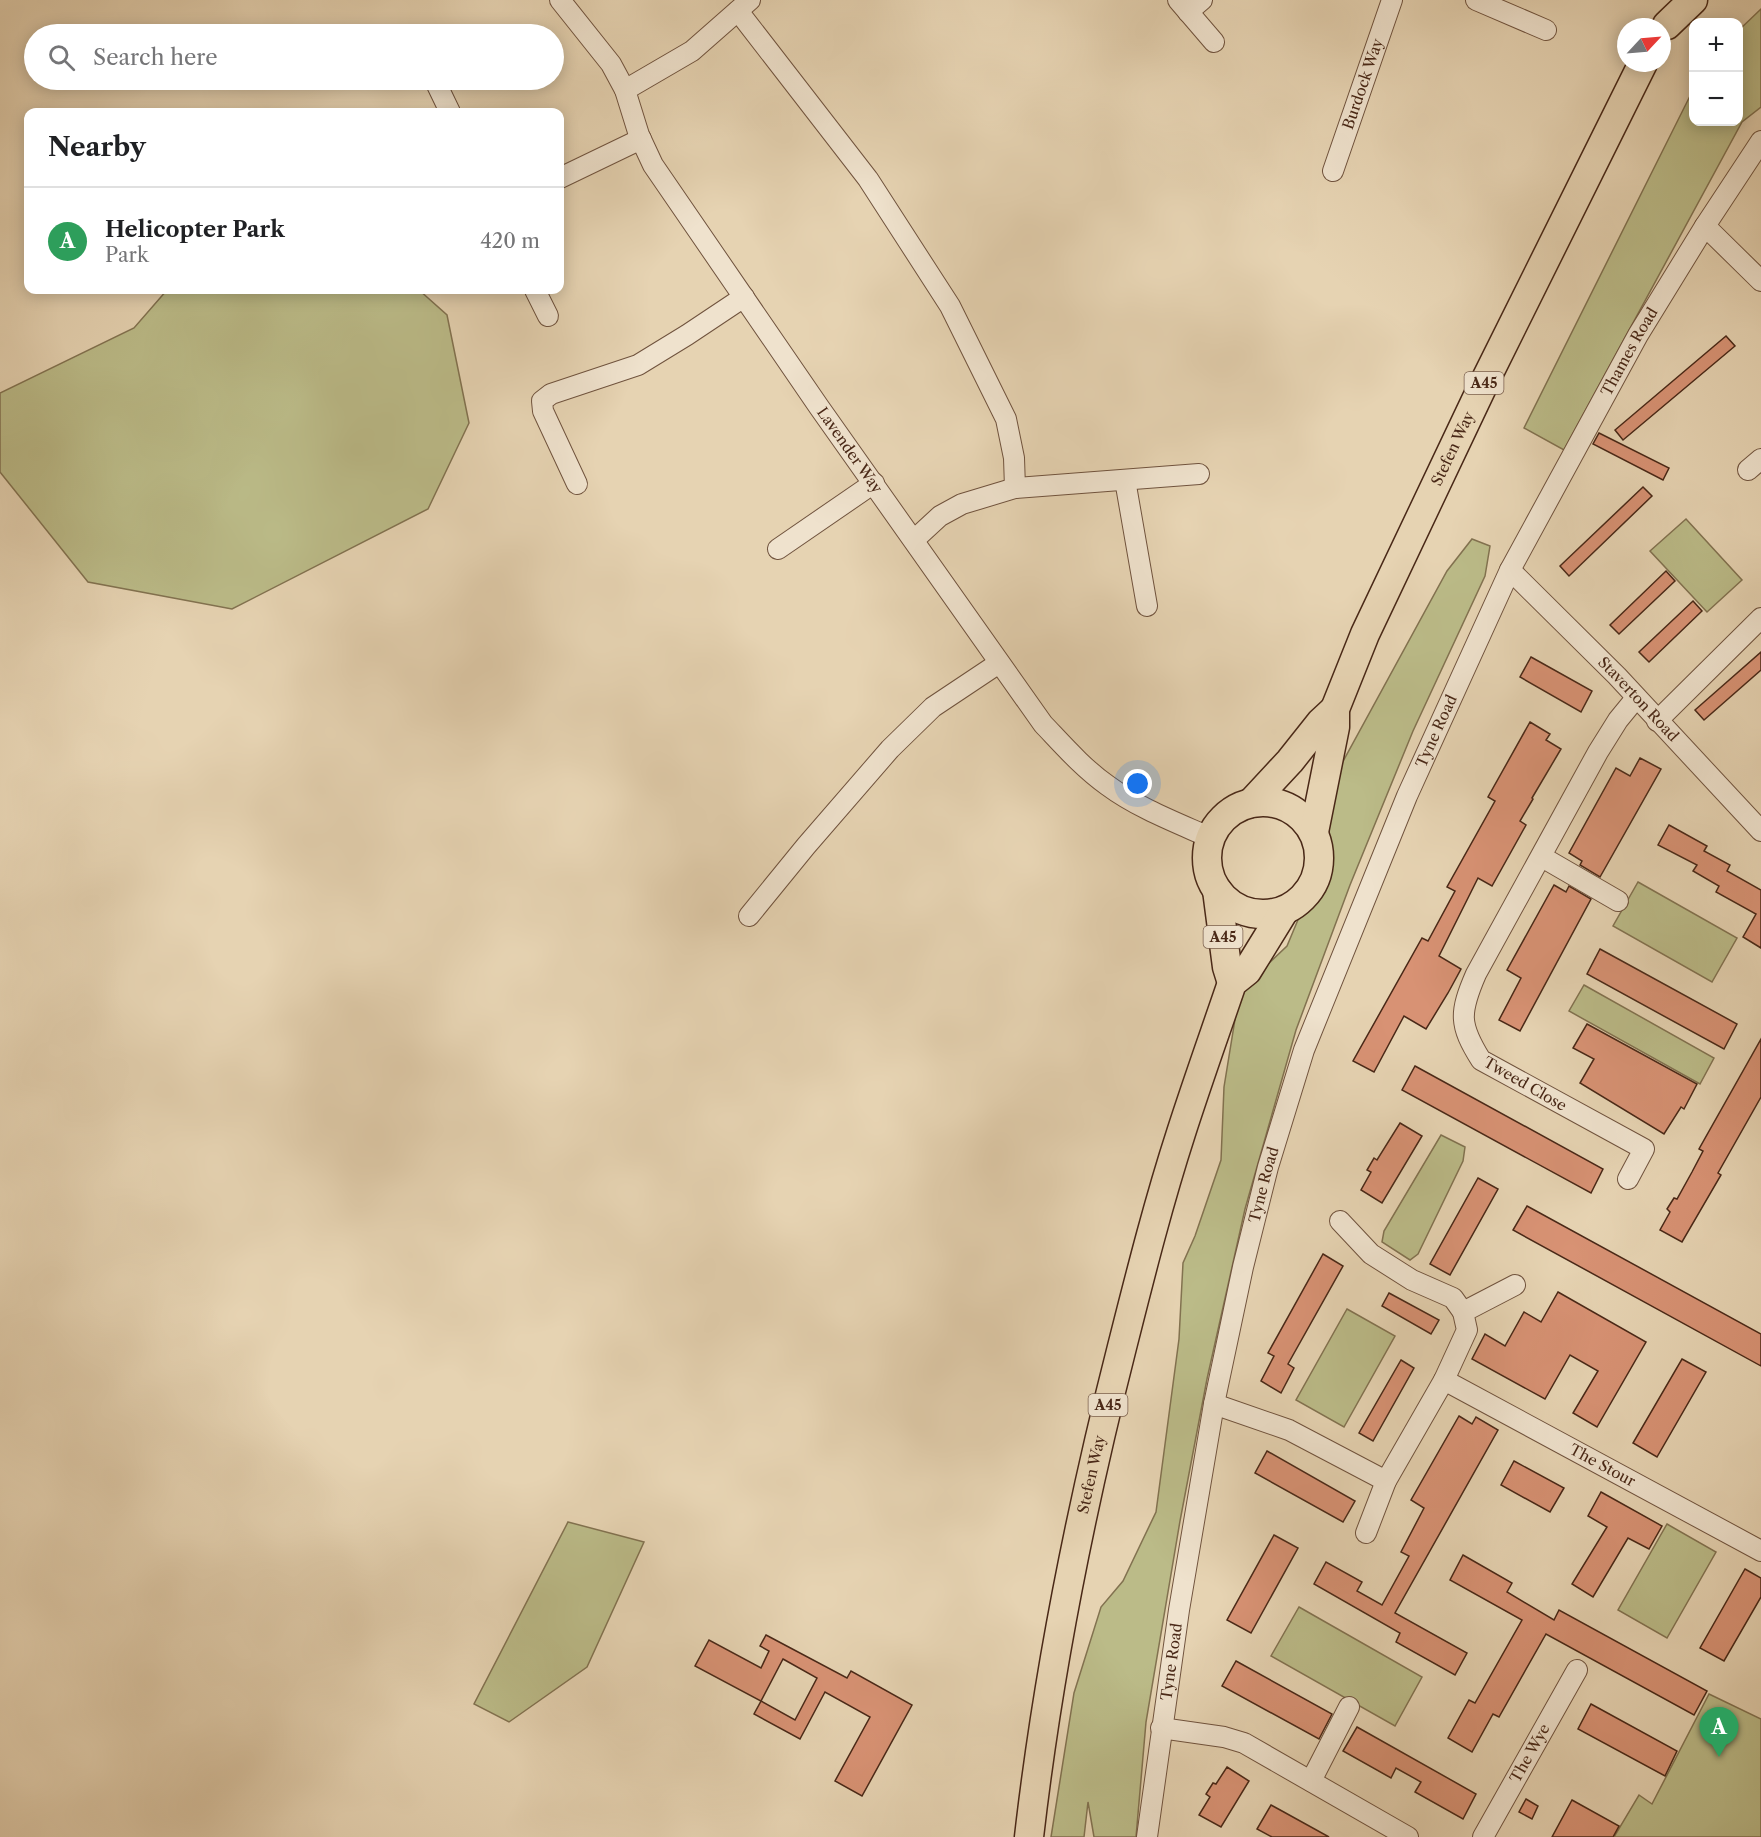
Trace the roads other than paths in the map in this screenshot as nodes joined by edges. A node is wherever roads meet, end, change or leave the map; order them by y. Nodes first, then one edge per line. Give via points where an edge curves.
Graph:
1 (560, 0) edge
2 (1392, 0) edge
3 (1476, 0) edge
4 (1693, 0) edge
5 (1189, 4) edge
6 (744, 6) edge
7 (1669, 18) edge
8 (1546, 30) dead end
9 (1214, 42) dead end
10 (1638, 72) edge
11 (439, 90) edge
12 (625, 90) junction
13 (448, 108) edge
14 (641, 140) junction
15 (1761, 141) edge
16 (1333, 171) dead end
17 (564, 176) edge
18 (1705, 226) junction
19 (1761, 281) edge
20 (537, 294) edge
21 (744, 297) junction
22 (548, 316) dead end
23 (1199, 474) dead end
24 (1125, 480) junction
25 (873, 483) junction
26 (577, 484) dead end
27 (1015, 488) junction
28 (914, 540) junction
29 (778, 549) dead end
30 (1510, 570) junction
31 (1147, 606) dead end
32 (1761, 618) edge
33 (999, 663) junction
34 (1636, 698) junction
35 (1335, 709) junction
36 (1657, 721) junction
37 (1251, 803) junction
38 (1761, 831) edge
39 (1314, 832) junction
40 (1210, 837) junction
41 (1542, 857) junction
42 (1217, 891) junction
43 (1618, 901) dead end
44 (1284, 911) junction
45 (749, 916) dead end
46 (1232, 983) junction
47 (1628, 1179) dead end
48 (1340, 1221) dead end
49 (1515, 1285) dead end
50 (1463, 1312) junction
51 (1444, 1380) junction
52 (1214, 1404) junction
53 (1386, 1481) junction
54 (1366, 1533) dead end
55 (1761, 1551) edge
56 (1577, 1670) dead end
57 (1349, 1707) dead end
58 (1161, 1728) junction
59 (1311, 1780) junction
60 (1029, 1837) edge
61 (1147, 1837) edge
62 (1408, 1837) edge
63 (1483, 1837) edge

1 - 12 street, Lavender Way via 611,64
2 - 16 street, Burdock Way
3 - 8 street
4 - 7 highway
5 - 9 street
6 - 12 street via 692,51
6 - 27 street via 868,179 950,306 1006,419
10 - 35 highway, Stefen Way / A45 via 1427,500
11 - 13 street
12 - 14 street, Lavender Way
14 - 17 street
14 - 21 street, Lavender Way via 653,165
15 - 18 street, Thames Road
18 - 19 street
18 - 30 street, Thames Road via 1638,334
20 - 22 street
21 - 25 street, Lavender Way
21 - 26 street via 638,365 551,394 542,401
23 - 24 street
24 - 27 street
24 - 31 street
25 - 28 street, Lavender Way
25 - 29 street
27 - 28 street via 962,504 940,516
28 - 33 street, Lavender Way
30 - 34 street, Staverton Road
30 - 52 street, Tyne Road via 1407,796 1304,1050 1268,1167
32 - 36 street
33 - 40 street, Lavender Way via 1043,724 1107,786 1152,813
33 - 45 street via 933,707 890,749
34 - 36 street, Staverton Road
34 - 41 street, Tweed Close via 1598,752
35 - 37 highway, Stefen Way / A45
35 - 39 highway, Stefen Way / A45 via 1335,727
36 - 38 street, Staverton Road
37 - 39 highway via 1270,802 1287,807
37 - 40 highway via 1220,821
39 - 44 highway via 1320,850 1319,869 1300,902
40 - 42 highway via 1209,874
41 - 43 street
41 - 47 street, Tweed Close via 1476,975 1465,999 1462,1023 1481,1060 1644,1149
42 - 44 highway via 1246,912 1265,915
42 - 46 highway, A45
44 - 46 highway, Stefen Way / A45 via 1247,971
46 - 60 highway, Stefen Way / A45 via 1180,1135 1109,1398 1063,1615
48 - 50 street via 1371,1254 1412,1280 1453,1298
49 - 50 street
50 - 51 street via 1467,1330
51 - 53 street
51 - 55 street, The Stour
52 - 53 street via 1289,1430
52 - 58 street, Tyne Road
53 - 54 street
56 - 63 street, The Wye
57 - 59 street
58 - 59 street via 1244,1743
58 - 61 street, Tyne Road
59 - 62 street

